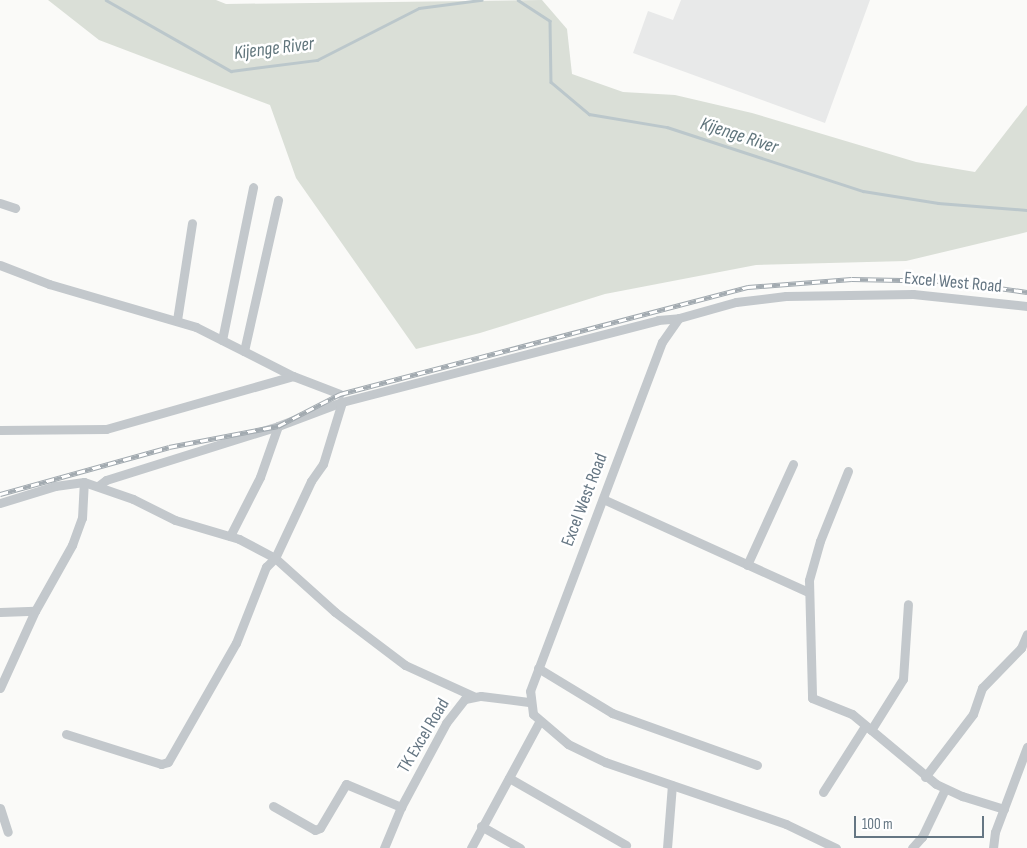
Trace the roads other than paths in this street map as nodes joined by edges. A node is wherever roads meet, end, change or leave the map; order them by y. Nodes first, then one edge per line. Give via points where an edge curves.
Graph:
1 (253, 186) dead end
2 (278, 200) dead end
3 (0, 203) edge
4 (15, 208) dead end
5 (192, 223) dead end
6 (0, 265) edge
7 (1027, 306) edge
8 (679, 318) junction
9 (177, 320) junction
10 (222, 340) junction
11 (244, 351) junction
12 (292, 376) junction
13 (341, 398) junction
14 (278, 426) junction
15 (0, 430) edge
16 (793, 464) dead end
17 (848, 471) dead end
18 (84, 482) junction
19 (98, 486) junction
20 (603, 499) junction
21 (0, 503) edge
22 (230, 536) junction
23 (276, 558) junction
24 (747, 565) junction
25 (808, 592) junction
26 (908, 604) dead end
27 (35, 611) junction
28 (0, 612) edge
29 (1027, 634) edge
30 (538, 668) junction
31 (0, 688) edge
32 (473, 696) junction
33 (529, 702) junction
34 (538, 722) junction
35 (868, 728) junction
36 (66, 734) dead end
37 (1027, 747) edge
38 (757, 765) dead end
39 (925, 777) junction
40 (509, 778) junction
41 (672, 785) junction
42 (945, 789) junction
43 (823, 792) dead end
44 (273, 806) dead end
45 (401, 807) junction
46 (0, 808) edge
47 (1004, 809) junction
48 (481, 826) junction
49 (8, 832) dead end
50 (626, 845) dead end
51 (384, 848) edge
52 (471, 848) edge
53 (520, 848) edge
54 (667, 848) edge
55 (836, 848) edge
56 (912, 848) edge
57 (993, 848) edge

1 - 10 street
2 - 11 street
3 - 4 street
5 - 9 street
6 - 9 street via 48,284
7 - 8 street, Excel West Road via 913,294 786,296 736,302
8 - 13 street via 658,320
8 - 20 street, Excel West Road via 662,342
9 - 10 street
10 - 11 street
11 - 12 street
12 - 13 street
12 - 15 street via 106,428
13 - 14 street
13 - 23 street via 323,464 311,481
14 - 19 street via 106,480
14 - 22 street via 260,477
16 - 24 street
17 - 25 street via 820,541
18 - 19 street
18 - 21 street via 55,486
18 - 27 street via 78,531
19 - 22 street via 175,520
20 - 24 street
20 - 30 street, Excel West Road
22 - 23 street
23 - 32 street via 335,612 405,666
23 - 36 street via 266,566 236,643 168,762 161,764
24 - 25 street
25 - 35 street via 812,698 848,712
26 - 35 street via 903,678
27 - 28 street
27 - 31 street
29 - 39 street via 1021,648 982,688 973,714
30 - 33 street, Excel West Road
30 - 38 street via 612,713
32 - 33 street, TK Excel Road
32 - 45 street, TK Excel Road via 465,699 446,723
33 - 34 street
34 - 40 street
34 - 41 street via 586,753
35 - 39 street
35 - 43 street
37 - 47 street
39 - 42 street
40 - 48 street
40 - 50 street
41 - 54 street
41 - 55 street via 793,827
42 - 47 street
42 - 56 street via 922,837
44 - 45 street via 315,830 320,828 346,784
45 - 51 street, TK Excel Road
46 - 49 street
47 - 57 street
48 - 52 street
48 - 53 street

